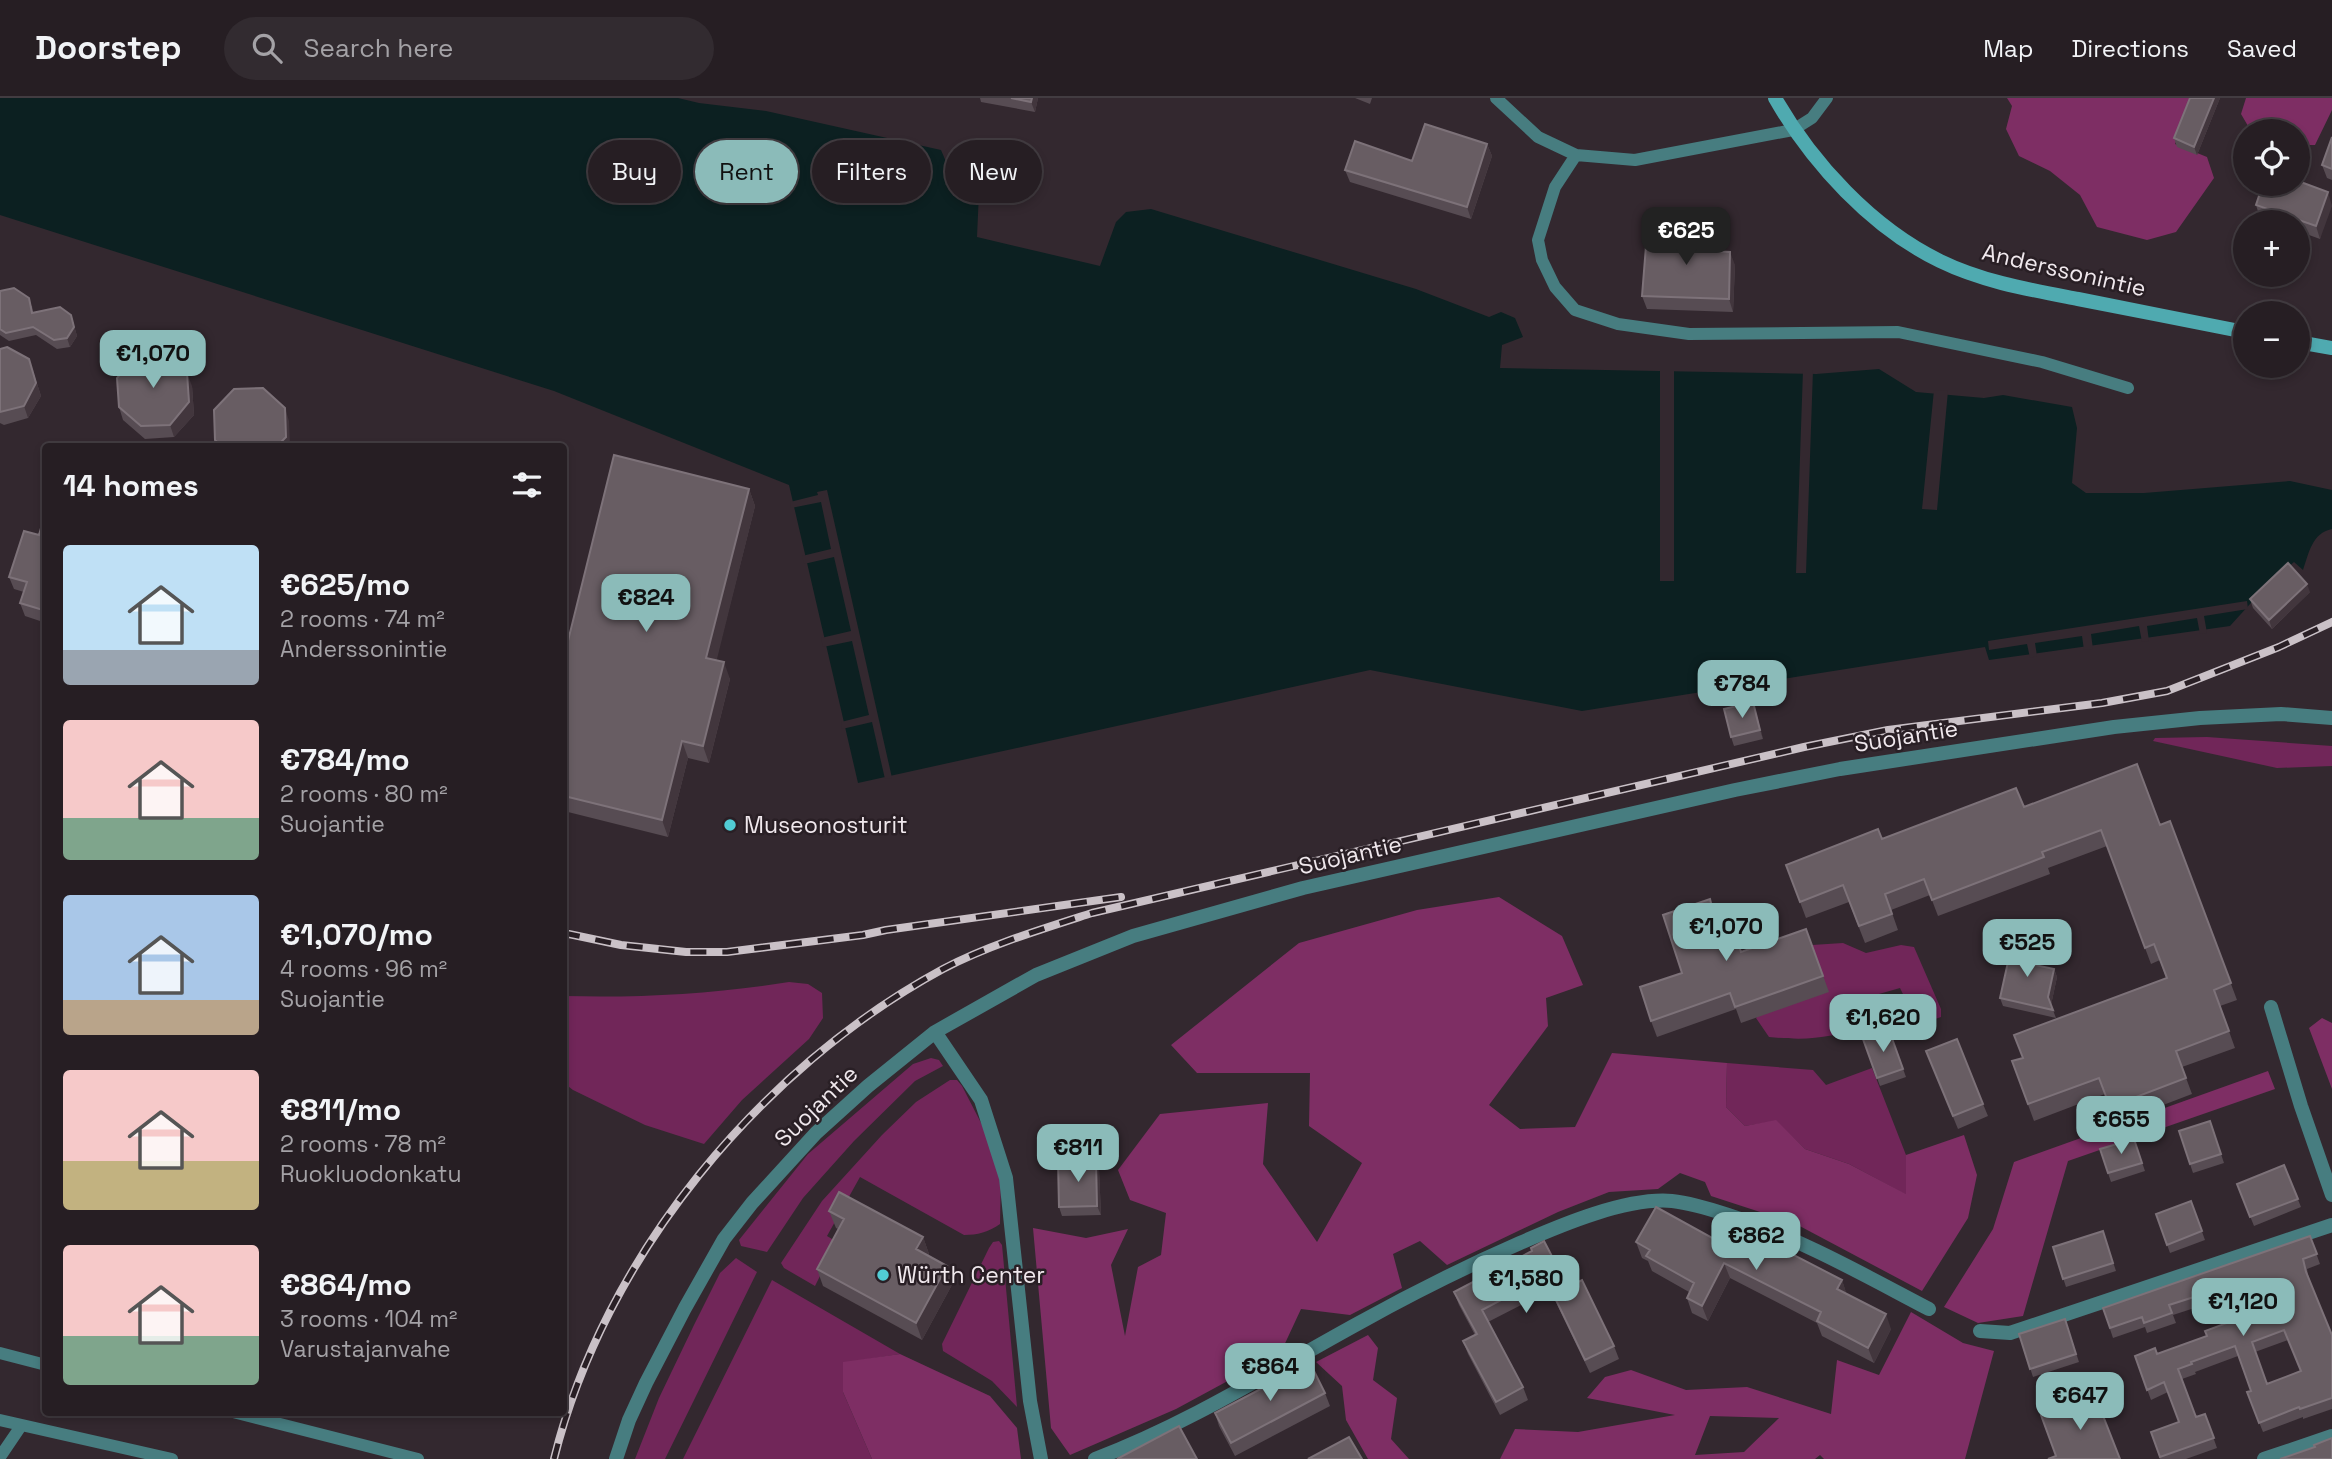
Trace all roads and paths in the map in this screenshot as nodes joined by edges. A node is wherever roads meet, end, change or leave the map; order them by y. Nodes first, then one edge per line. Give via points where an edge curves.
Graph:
1 (1496, 98) edge
2 (1775, 98) edge
3 (1828, 98) edge
4 (1793, 130) junction
5 (1576, 155) junction
6 (2233, 330) edge
7 (2310, 344) edge
8 (2332, 348) edge
9 (2128, 387) dead end
10 (2332, 718) edge
11 (2271, 1007) dead end
12 (935, 1032) junction
13 (2332, 1195) edge
14 (2332, 1225) edge
15 (1929, 1309) dead end
16 (1980, 1331) dead end
17 (0, 1353) edge
18 (42, 1364) edge
19 (249, 1416) edge
20 (0, 1420) edge
21 (21, 1426) junction
22 (2332, 1436) edge
23 (0, 1457) edge
24 (172, 1459) edge
25 (418, 1459) edge
26 (616, 1459) edge
27 (1041, 1459) edge
28 (1096, 1459) edge
29 (2264, 1459) edge

1 - 5 lane via 1538,137
2 - 4 main road, Anderssonintie
3 - 4 lane via 1812,118
4 - 5 lane via 1635,160
4 - 6 main road, Anderssonintie via 1841,187 1905,242 1941,261 1997,283
5 - 9 lane via 1555,187 1538,240 1555,287 1576,310 1618,324 1689,334 1898,332 2042,362
7 - 8 main road
10 - 12 street, Suojantie via 2268,715 2114,727 1840,769 1708,796 1303,888 1133,936 1036,975
11 - 13 street
12 - 26 street, Suojantie via 816,1133 724,1238 646,1383
12 - 27 street via 981,1100 1006,1178 1030,1401
14 - 16 street via 2010,1333
15 - 28 street via 1790,1237 1692,1204 1643,1202 1568,1222 1488,1257 1259,1380
17 - 18 lane
19 - 25 lane
20 - 21 lane
21 - 23 lane
21 - 24 lane
22 - 29 street

